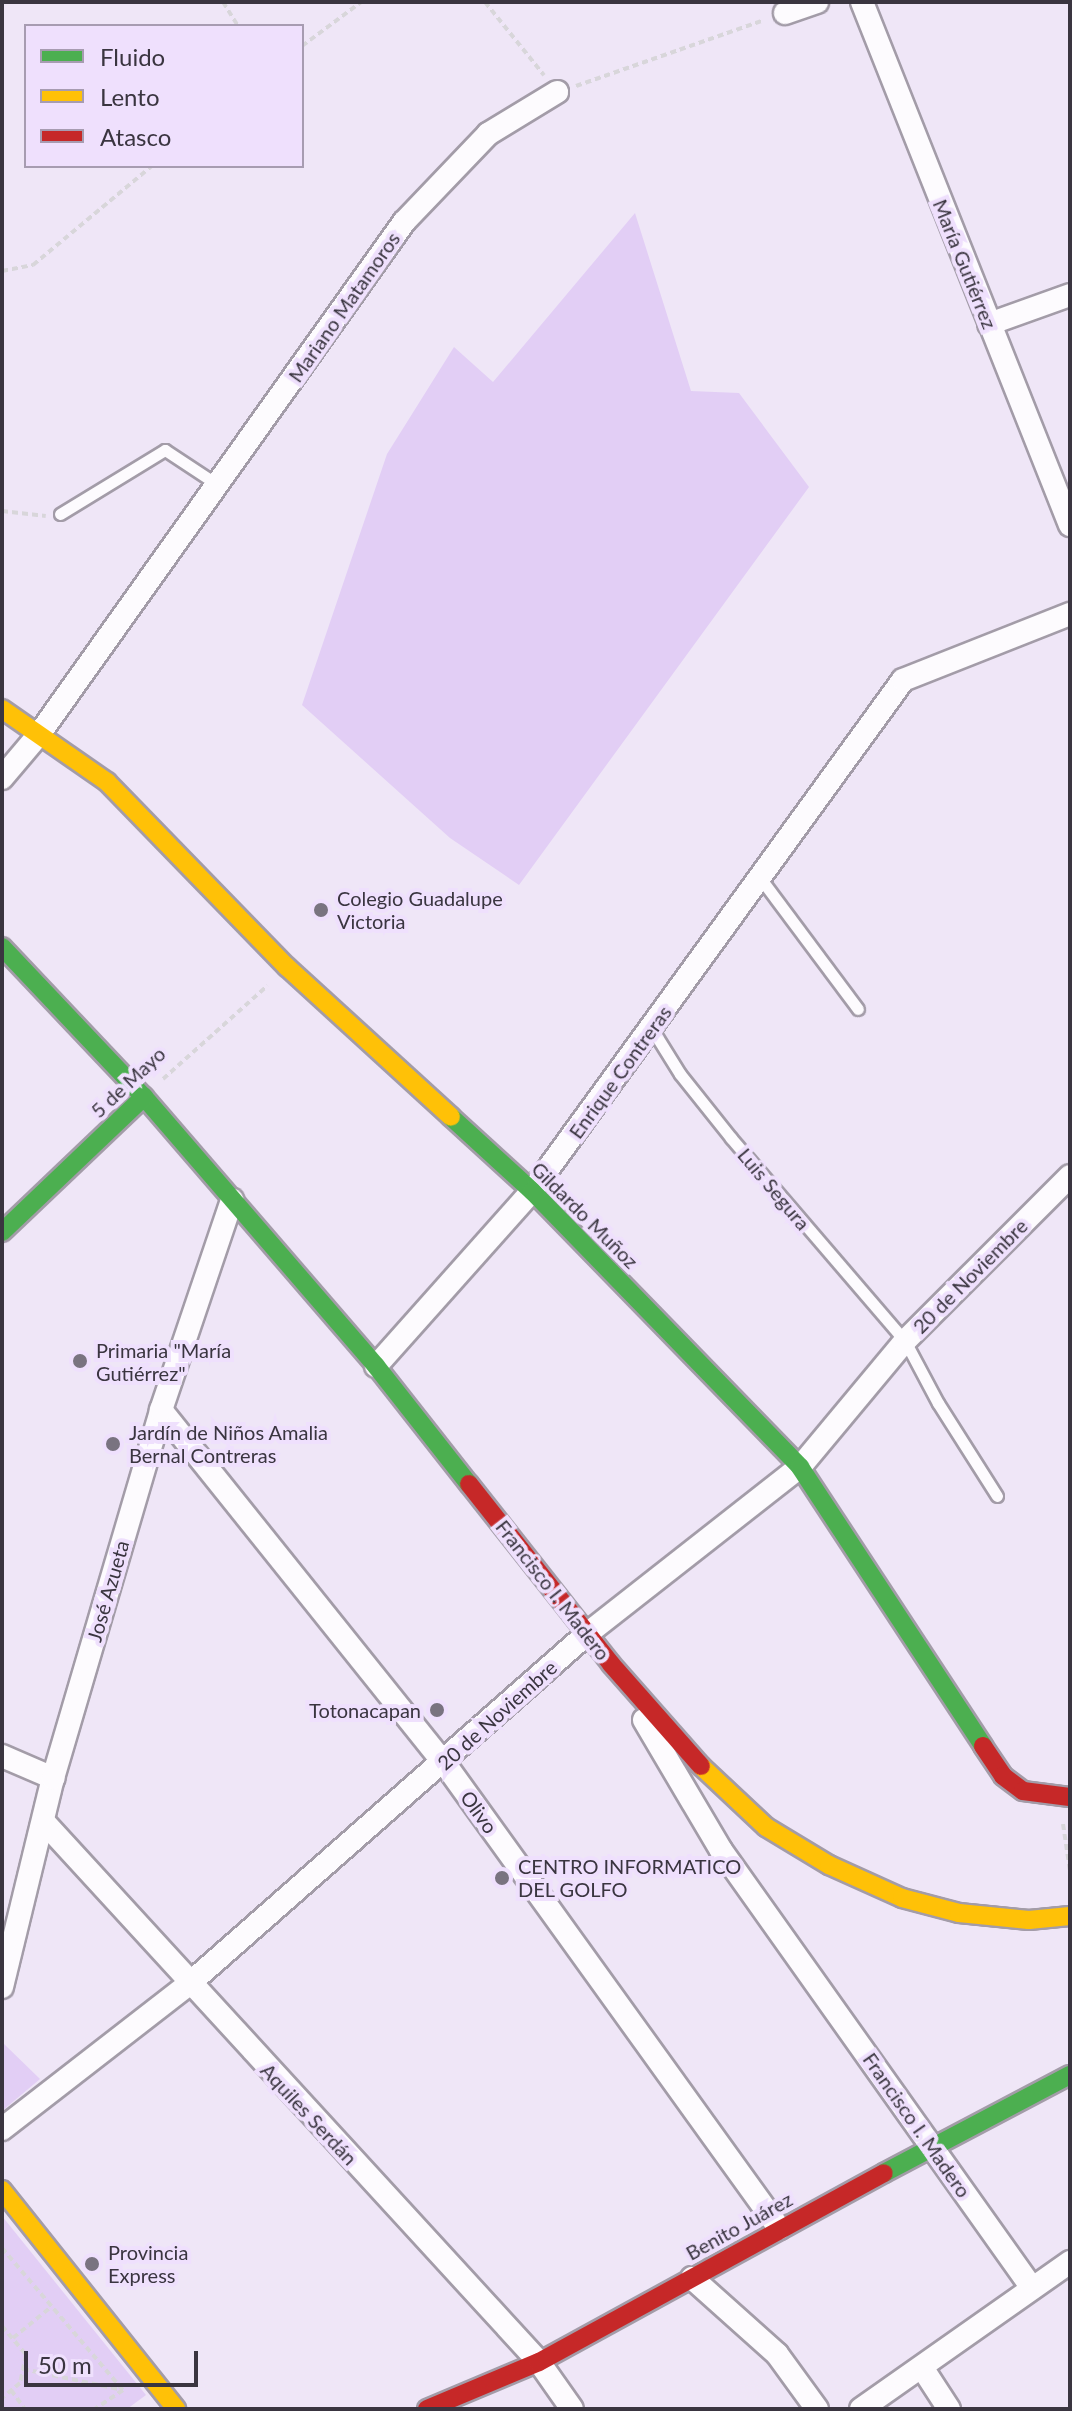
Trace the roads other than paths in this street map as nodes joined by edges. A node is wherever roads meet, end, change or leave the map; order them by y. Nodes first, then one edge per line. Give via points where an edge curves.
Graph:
1 (817, 2) edge
2 (862, 2) edge
3 (785, 13) road end
4 (557, 92) road end
5 (1070, 295) edge
6 (989, 324) junction
7 (218, 485) junction
8 (60, 514) road end
9 (1070, 525) edge
10 (1070, 614) edge
11 (2, 709) edge
12 (40, 733) junction
13 (2, 778) edge
14 (761, 879) junction
15 (2, 947) edge
16 (858, 1009) dead end
17 (652, 1029) junction
18 (144, 1097) junction
19 (1070, 1176) edge
20 (532, 1191) junction
21 (232, 1200) junction
22 (2, 1232) edge
23 (905, 1341) junction
24 (376, 1366) junction
25 (161, 1410) junction
26 (800, 1467) junction
27 (997, 1496) dead end
28 (588, 1633) junction
29 (611, 1664) junction
30 (2, 1756) edge
31 (445, 1764) junction
32 (53, 1778) junction
33 (1065, 1798) edge
34 (43, 1821) junction
35 (1070, 1916) edge
36 (189, 1984) junction
37 (2, 1987) edge
38 (1070, 2075) edge
39 (2, 2129) edge
40 (933, 2146) junction
41 (2, 2190) edge
42 (779, 2228) junction
43 (1070, 2262) edge
44 (692, 2278) junction
45 (1032, 2288) junction
46 (539, 2362) junction
47 (923, 2369) junction
48 (176, 2409) edge
49 (427, 2409) edge
50 (572, 2409) edge
51 (817, 2409) edge
52 (861, 2409) edge
53 (949, 2409) edge

1 - 3 street
2 - 6 street, María Gutiérrez
4 - 7 street, Mariano Matamoros via 488,134 404,222
5 - 6 street
6 - 9 street, María Gutiérrez
7 - 8 lane via 165,450
7 - 12 street, Mariano Matamoros
10 - 14 street, Enrique Contreras via 903,680
11 - 12 street, Gildardo Muñoz
12 - 13 street, Mariano Matamoros
12 - 20 street, Gildardo Muñoz via 107,782 287,967
14 - 16 lane
14 - 17 street, Enrique Contreras
15 - 18 street, Francisco I. Madero
17 - 20 street, Enrique Contreras
17 - 23 lane, Luis Segura via 714,1117
18 - 21 street, Francisco I. Madero
18 - 22 street, 5 de Mayo
19 - 23 street, 20 de Noviembre
20 - 24 street, Enrique Contreras
20 - 26 street, Gildardo Muñoz
21 - 24 street, Francisco I. Madero
21 - 25 street, José Azueta
23 - 26 street, 20 de Noviembre
23 - 27 lane, Luis Segura
24 - 28 street, Francisco I. Madero
25 - 31 street, Olivo
25 - 32 street, José Azueta
26 - 28 street, 20 de Noviembre
26 - 33 street, Gildardo Muñoz via 1003,1776 1023,1791
28 - 29 street, Francisco I. Madero
28 - 31 street, 20 de Noviembre
29 - 35 street via 718,1785 766,1827 829,1865 902,1898 959,1913 1029,1920
29 - 40 street, Francisco I. Madero via 721,1850
30 - 32 street
31 - 36 street, 20 de Noviembre
31 - 42 street, Olivo
32 - 34 street, José Azueta
34 - 36 street, Aquiles Serdán
34 - 37 street, José Azueta
36 - 39 street, 20 de Noviembre
36 - 46 street, Aquiles Serdán
38 - 40 street, Benito Juárez
40 - 42 street, Benito Juárez
40 - 45 street, Francisco I. Madero
41 - 48 street
42 - 44 street, Benito Juárez
43 - 45 street
44 - 46 street, Benito Juárez
44 - 51 street via 777,2354
45 - 47 street
46 - 49 street, Benito Juárez
46 - 50 street, Aquiles Serdán
47 - 52 street
47 - 53 street

